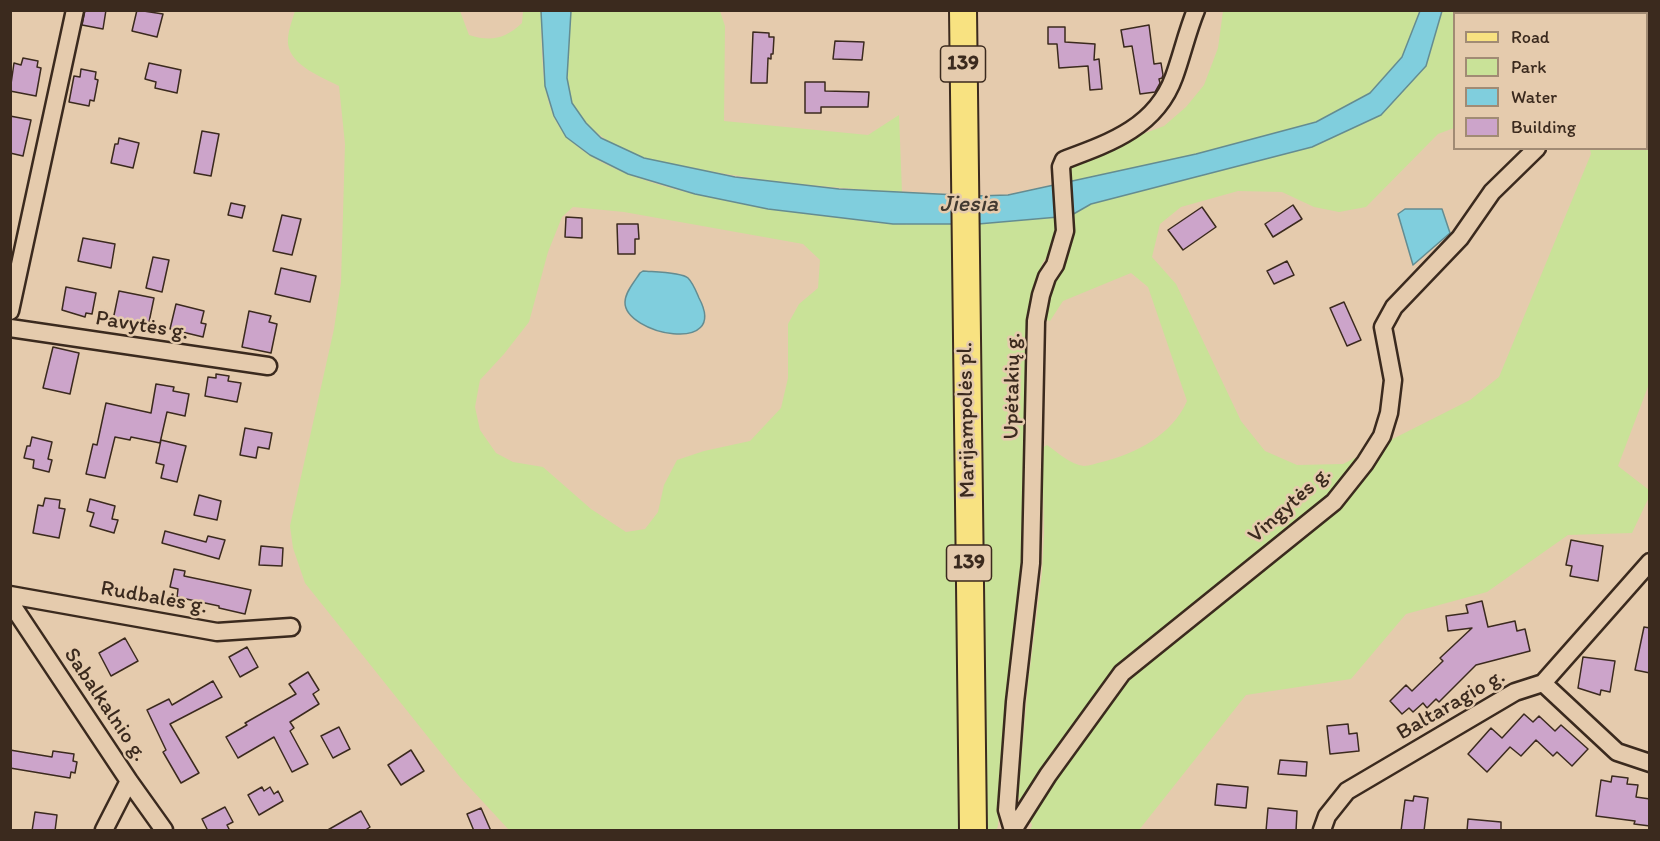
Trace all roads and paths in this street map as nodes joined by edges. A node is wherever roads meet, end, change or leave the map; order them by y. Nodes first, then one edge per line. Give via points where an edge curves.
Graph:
1 (75, 10) edge
2 (963, 10) edge
3 (1196, 10) edge
4 (1536, 150) edge
5 (10, 310) edge
6 (10, 328) edge
7 (268, 366) dead end
8 (1650, 562) edge
9 (10, 595) edge
10 (10, 602) edge
11 (291, 627) dead end
12 (1543, 683) junction
13 (1650, 763) edge
14 (129, 781) junction
15 (1013, 830) edge
16 (104, 831) edge
17 (164, 831) edge
18 (973, 831) edge
19 (1322, 831) edge

1 - 5 street
2 - 18 main road, Marijampolės pl. / 139
3 - 15 street, Upėtakių g. via 1160,105 1137,127 1109,143 1064,160 1061,167 1065,231 1041,295 1036,321 1031,563 1007,810
4 - 15 street, Vingytės g. via 1492,192 1460,238 1394,307 1383,327 1393,380 1389,413 1382,436 1365,463 1334,502 1122,673
6 - 7 street, Pavytės g.
8 - 12 street, Baltaragio g.
9 - 11 street, Rudbalės g. via 217,632
10 - 14 street, Sabalkalnio g.
12 - 13 street via 1617,752
12 - 19 street, Baltaragio g. via 1515,692 1347,791 1327,816
14 - 16 street
14 - 17 street, Sabalkalnio g.

